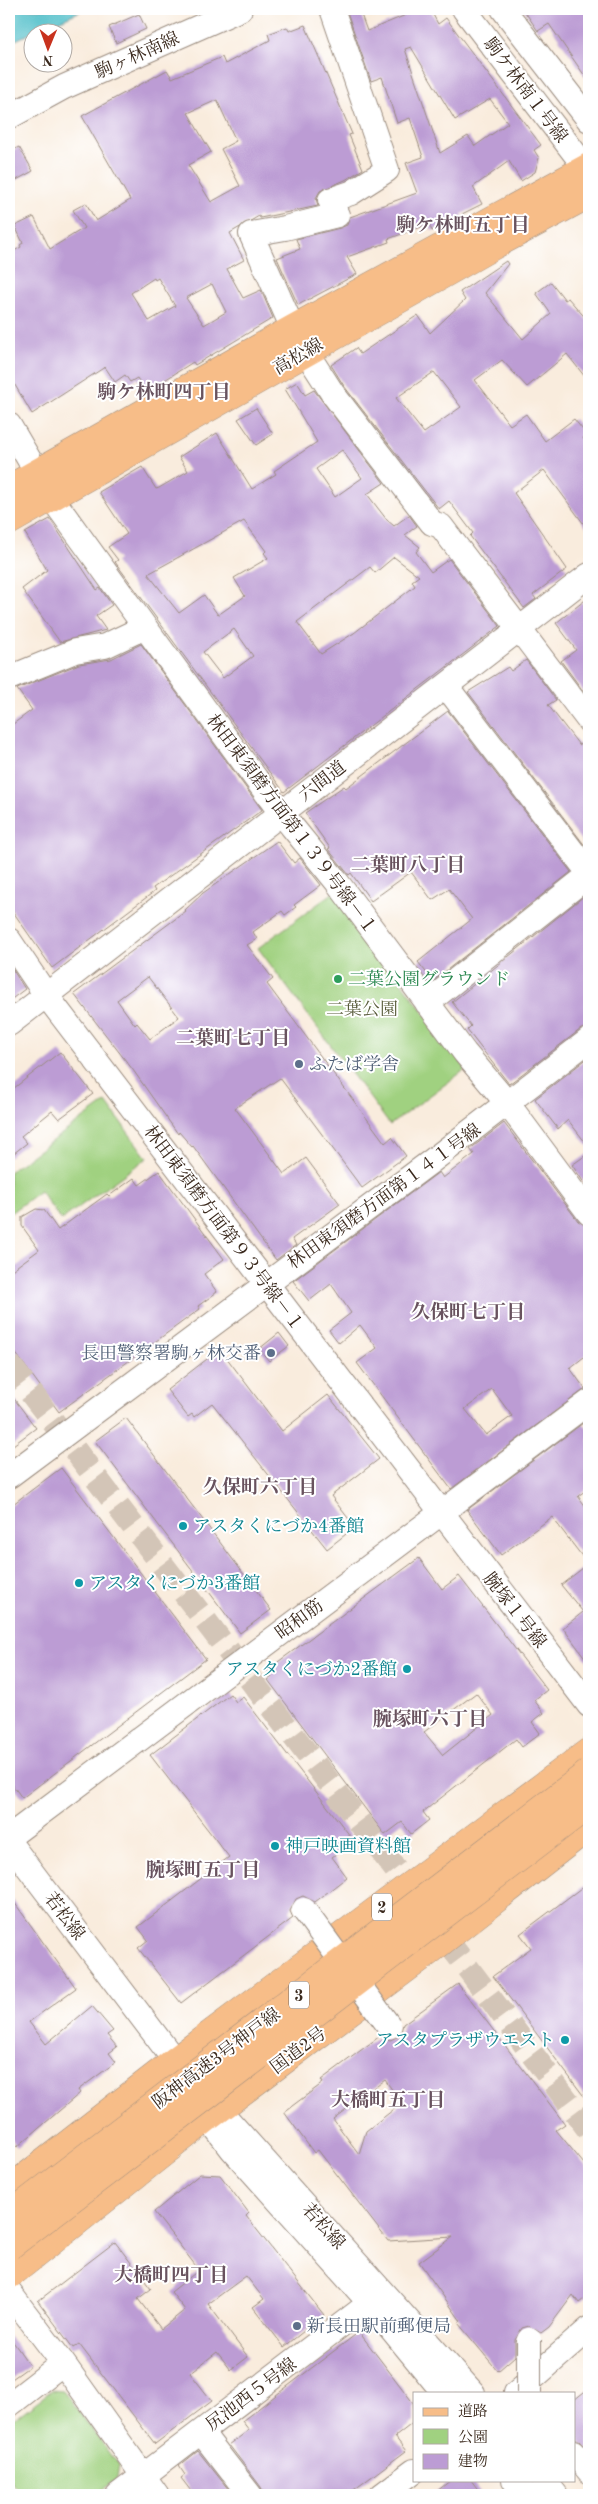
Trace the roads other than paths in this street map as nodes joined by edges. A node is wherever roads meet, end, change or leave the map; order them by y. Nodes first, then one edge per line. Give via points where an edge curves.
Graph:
1 (240, 9) edge
2 (332, 9) edge
3 (464, 9) edge
4 (503, 9) edge
5 (9, 117) edge
6 (589, 120) edge
7 (589, 176) edge
8 (300, 341) junction
9 (9, 425) edge
10 (37, 474) junction
11 (9, 489) edge
12 (51, 498) junction
13 (9, 521) edge
14 (589, 575) edge
15 (145, 628) junction
16 (521, 628) junction
17 (9, 678) edge
18 (446, 686) junction
19 (589, 721) edge
20 (281, 813) junction
21 (589, 874) edge
22 (9, 940) edge
23 (46, 995) junction
24 (427, 1003) junction
25 (9, 1024) edge
26 (589, 1040) edge
27 (508, 1104) junction
28 (589, 1214) edge
29 (266, 1283) junction
30 (589, 1402) edge
31 (9, 1476) edge
32 (442, 1514) junction
33 (589, 1705) edge
34 (589, 1752) edge
35 (589, 1774) edge
36 (589, 1804) edge
37 (589, 1826) edge
38 (9, 1837) edge
39 (9, 1842) edge
40 (409, 1887) junction
41 (304, 1910) dead end
42 (446, 1939) junction
43 (389, 2026) dead end
44 (175, 2061) junction
45 (213, 2114) junction
46 (9, 2190) edge
47 (9, 2216) edge
48 (9, 2246) edge
49 (9, 2275) edge
50 (9, 2292) edge
51 (375, 2296) junction
52 (589, 2329) edge
53 (529, 2340) dead end
54 (63, 2363) junction
55 (443, 2392) edge
56 (472, 2392) edge
57 (517, 2392) edge
58 (529, 2392) edge
59 (9, 2405) edge
60 (201, 2432) junction
61 (576, 2455) edge
62 (589, 2471) edge
63 (413, 2472) edge
64 (516, 2482) edge
65 (546, 2482) edge
66 (149, 2486) edge
67 (118, 2495) edge
68 (250, 2495) edge
69 (382, 2495) edge
70 (526, 2495) edge
71 (556, 2495) edge

1 - 5 street, 駒ヶ林南線 via 64,87
2 - 8 street via 387,170 351,193 330,200 337,215 251,234
3 - 7 street, 駒ケ林南１号線
4 - 6 street, 駒ケ林南１号線
7 - 8 main road, 高松線
8 - 10 main road, 高松線
8 - 12 main road, 高松線
8 - 16 street via 333,394 432,523 441,526
9 - 10 street, 林田東須磨方面第１３９号線－１
10 - 11 main road, 高松線
10 - 12 street, 林田東須磨方面第１３９号線－１
12 - 13 main road, 高松線
12 - 15 street, 林田東須磨方面第１３９号線－１
14 - 16 street, 六間道
15 - 17 street via 105,646 75,651
15 - 20 street, 林田東須磨方面第１３９号線－１
16 - 18 street, 六間道
16 - 19 street
18 - 20 street, 六間道
18 - 21 street
20 - 23 street, 六間道
20 - 24 street, 林田東須磨方面第１３９号線－１
21 - 24 street
22 - 23 street, 林田東須磨方面第９３号線－１
23 - 25 street, 六間道
23 - 29 street, 林田東須磨方面第９３号線－１
24 - 27 street, 林田東須磨方面第１３９号線－１
26 - 27 street, 林田東須磨方面第１４１号線
27 - 28 street, 林田東須磨方面第１３９号線－１
27 - 29 street, 林田東須磨方面第１４１号線
29 - 31 street, 林田東須磨方面第１４１号線
29 - 32 street, 林田東須磨方面第９３号線－１
30 - 32 street, 昭和筋
32 - 33 street, 腕塚１号線
32 - 38 street, 昭和筋
34 - 40 main road, 2
35 - 47 main road, 阪神高速3号神戸線 / 3, bridge
36 - 48 main road, 阪神高速3号神戸線 / 3, bridge
37 - 42 main road, 国道2号
39 - 44 street, 若松線
40 - 42 main road
40 - 44 main road, 2
41 - 43 street, bridge
42 - 45 main road, 国道2号
44 - 45 street, 若松線
44 - 46 main road, 2
45 - 49 main road, 国道2号
45 - 51 street, 若松線 via 232,2149
50 - 54 street
51 - 55 street, 若松線
51 - 56 street, 若松線
51 - 60 street, 尻池西５号線
52 - 57 street
53 - 58 street, bridge
54 - 59 street
54 - 66 street
60 - 66 street, 尻池西５号線
60 - 68 street
61 - 62 street
63 - 69 street
64 - 70 street
65 - 71 street
66 - 67 street, 尻池西５号線

